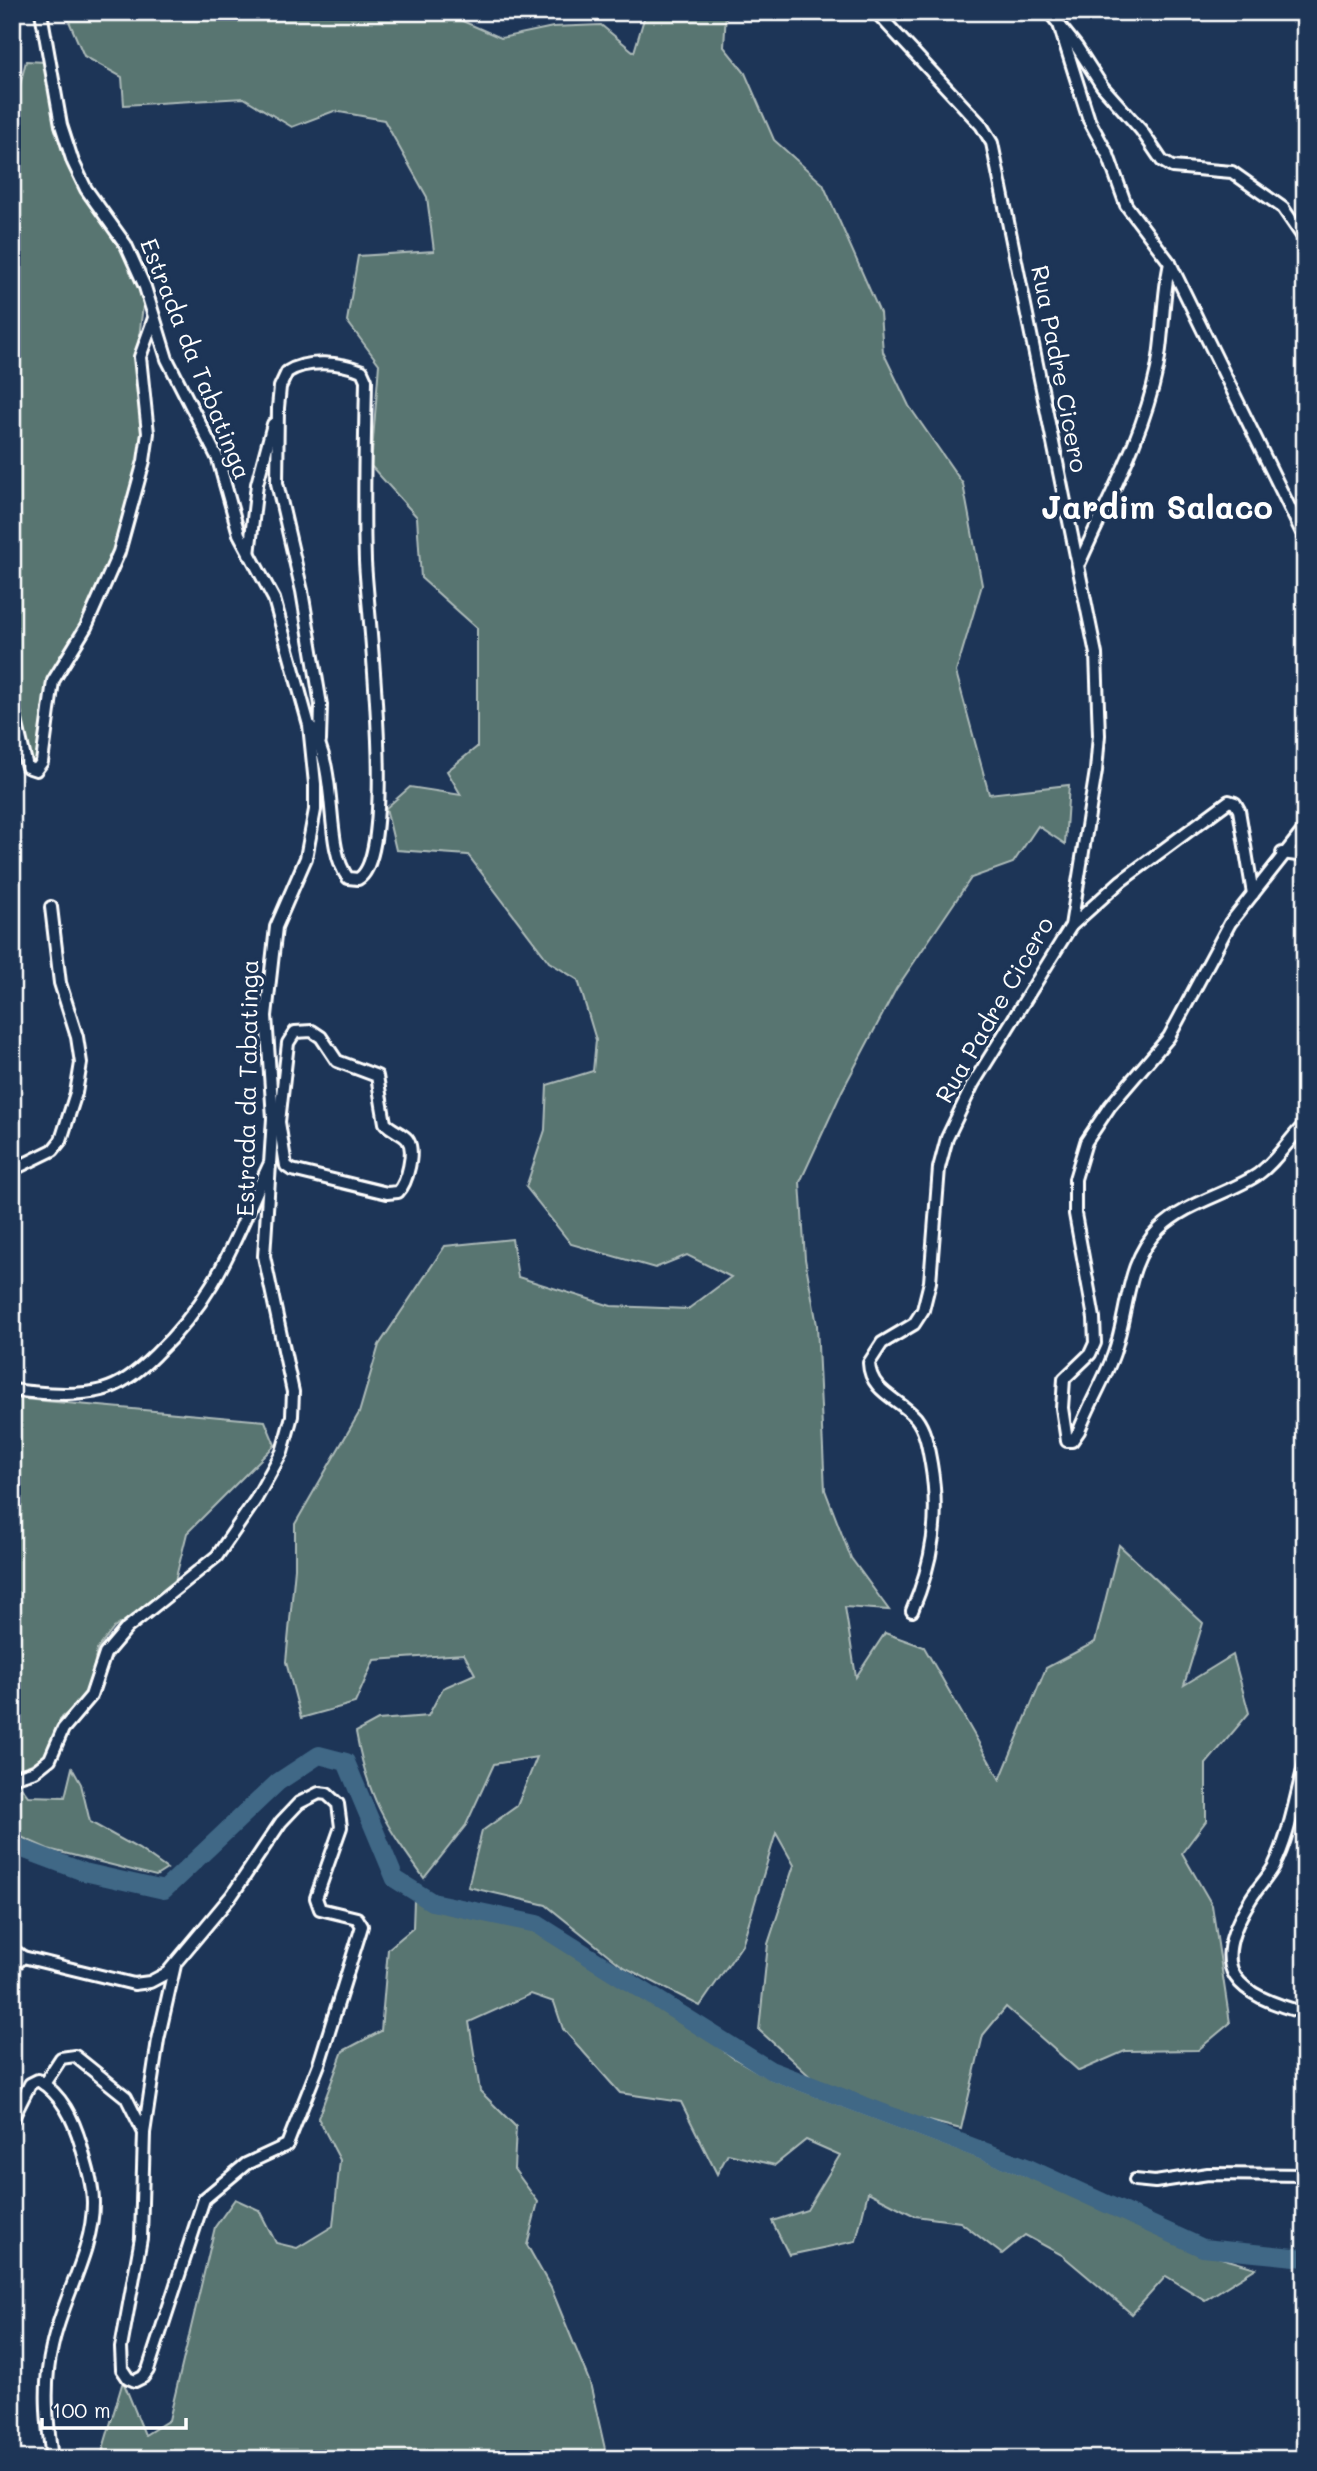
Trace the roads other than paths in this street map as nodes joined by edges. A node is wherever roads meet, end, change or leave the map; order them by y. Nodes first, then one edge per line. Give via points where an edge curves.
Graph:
1 (41, 12) edge
2 (876, 12) edge
3 (1053, 15) edge
4 (1305, 240) edge
5 (1170, 263) junction
6 (154, 318) junction
7 (278, 408) junction
8 (1305, 538) edge
9 (249, 555) junction
10 (1079, 563) junction
11 (12, 703) edge
12 (309, 724) junction
13 (320, 741) junction
14 (1305, 828) edge
15 (1282, 853) junction
16 (1305, 856) edge
17 (1253, 894) junction
18 (51, 907) dead end
19 (1071, 926) junction
20 (276, 1123) junction
21 (1305, 1124) edge
22 (272, 1160) junction
23 (12, 1170) edge
24 (12, 1390) edge
25 (912, 1611) dead end
26 (1305, 1763) edge
27 (12, 1778) edge
28 (12, 1949) edge
29 (18, 1959) edge
30 (176, 1962) junction
31 (1305, 2013) edge
32 (44, 2084) junction
33 (12, 2120) edge
34 (144, 2133) junction
35 (1305, 2175) edge
36 (1135, 2180) dead end
37 (52, 2459) edge

1 - 6 street, Estrada da Tabatinga via 61,125 73,162 86,189 126,245
2 - 10 street, Rua Padre Cicero via 981,125 992,143
3 - 4 street via 1162,162 1172,167 1232,172 1283,208
3 - 5 street via 1089,120 1108,155 1125,205
5 - 8 street
5 - 10 street via 1157,368 1144,420
6 - 9 street, Estrada da Tabatinga via 167,359 218,458
6 - 11 street via 141,357 148,433 144,461 119,552 86,627 53,681 42,762 36,770 27,766 23,757
7 - 9 street via 257,484
7 - 13 street via 277,483 320,698
7 - 13 street via 282,379 298,366 339,365 364,373 366,564 379,769 375,832 365,874 358,879 348,878 339,863 328,769
9 - 12 street, Estrada da Tabatinga via 274,598
10 - 19 street, Rua Padre Cicero via 1098,673 1099,735
12 - 13 street
12 - 20 street, Estrada da Tabatinga via 315,810 306,858 276,927 266,1016
14 - 15 street
15 - 16 street
15 - 17 street
17 - 19 street via 1239,810 1229,802 1121,881
17 - 21 street via 1230,923 1176,1027 1093,1128 1082,1154 1075,1179 1075,1214 1095,1343 1064,1379 1067,1441 1079,1431 1113,1356 1138,1256 1177,1216 1258,1175
18 - 23 street via 60,982 80,1051 80,1073 61,1140 53,1150
19 - 25 street, Rua Padre Cicero via 973,1084 947,1138 939,1168 930,1282 923,1310 914,1324 882,1343 869,1363 879,1388 910,1412 922,1429 936,1489 932,1552
20 - 20 street via 289,1038 299,1031 317,1033 337,1062 377,1076 385,1123 410,1145 404,1185 398,1192 387,1193 290,1170
20 - 22 street, Estrada da Tabatinga
22 - 24 street via 218,1279 191,1317 146,1365 106,1389 88,1393
22 - 27 street, Estrada da Tabatinga via 264,1256 293,1392 282,1452 217,1556 111,1646 91,1696 63,1729 50,1759 35,1771
26 - 31 street via 1279,1856 1238,1921 1229,1951 1242,1989
28 - 29 street
29 - 30 street via 134,1984 167,1973
30 - 34 street
30 - 34 street via 232,1895 291,1811 319,1793 332,1798 342,1814 341,1827 318,1889 317,1905 327,1912 357,1918 362,1926 319,2064 287,2145 246,2164 204,2199 148,2370 135,2381 122,2369 121,2348 141,2238
32 - 33 street via 38,2080 30,2084
32 - 34 street via 61,2059 75,2056 126,2097
32 - 37 street via 66,2105 91,2179 93,2201 85,2246 51,2348 46,2413
35 - 36 street via 1208,2174 1155,2182

